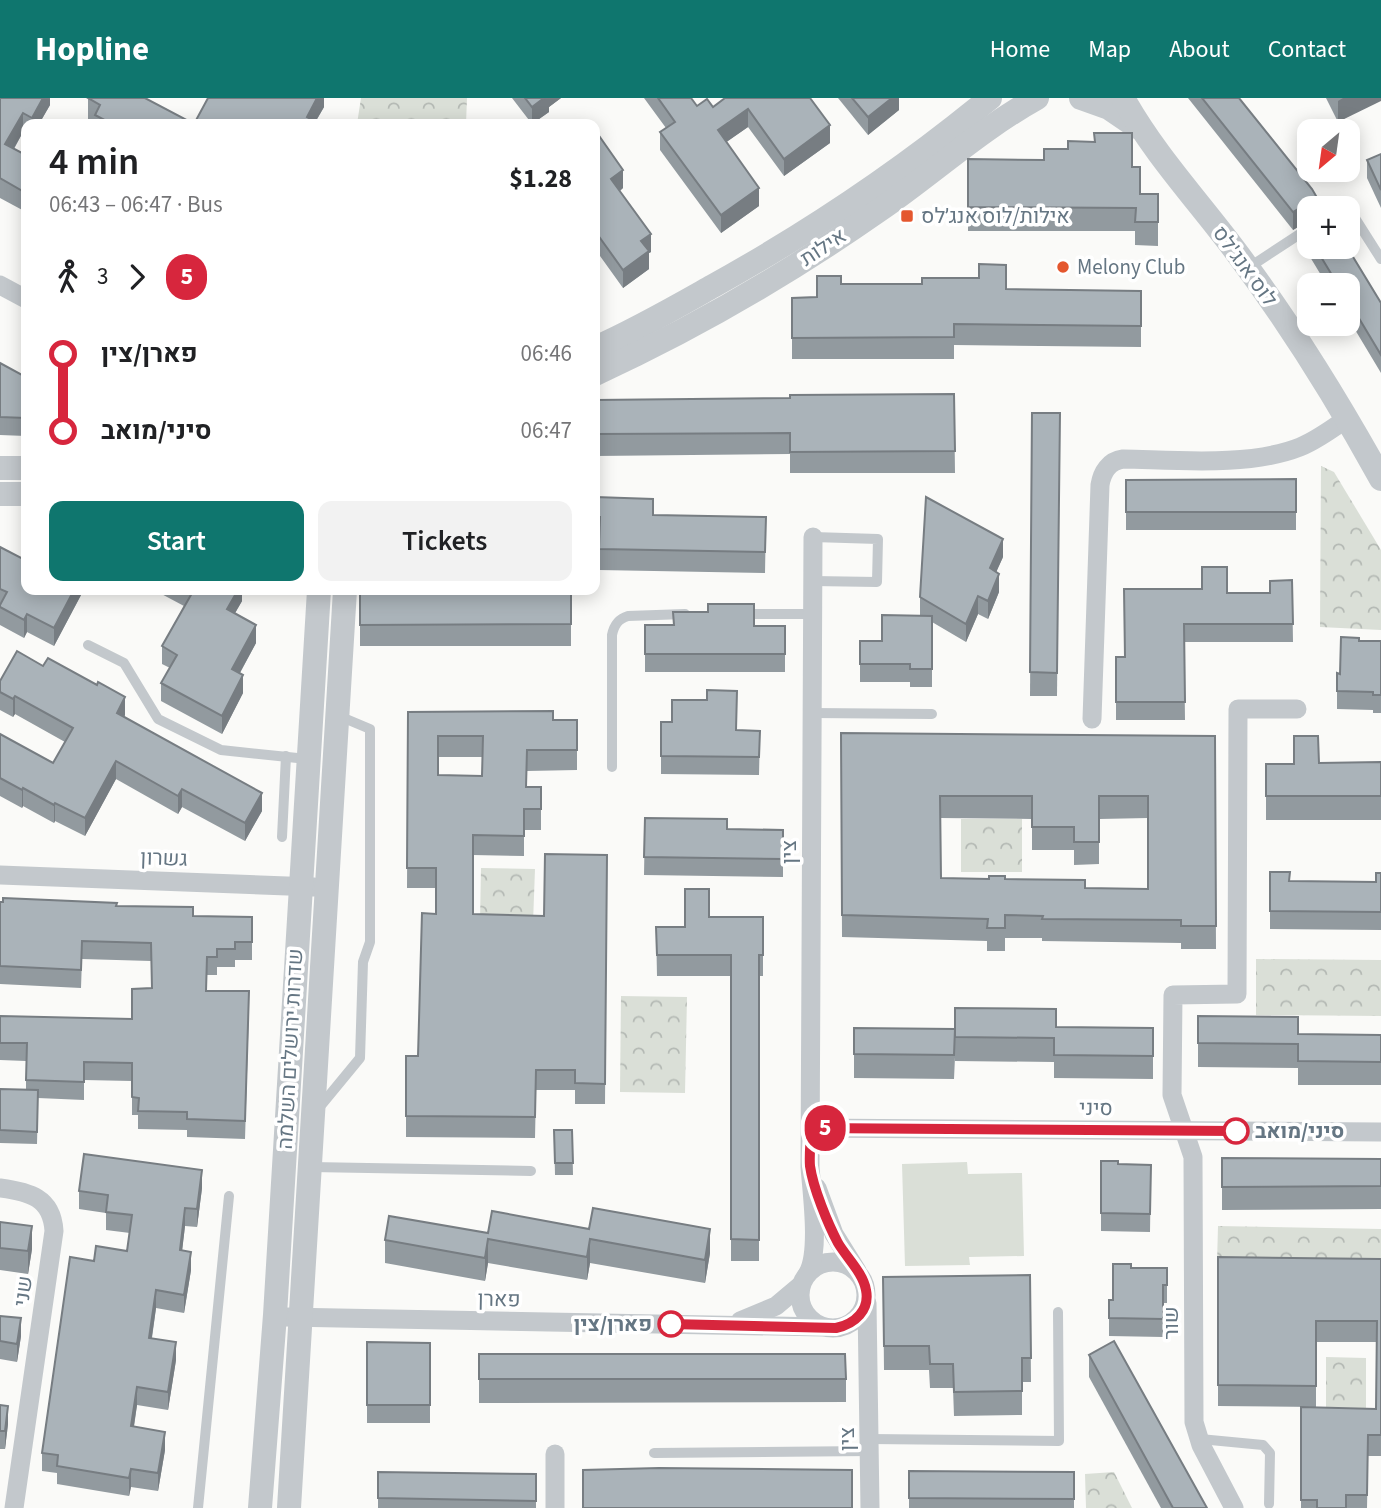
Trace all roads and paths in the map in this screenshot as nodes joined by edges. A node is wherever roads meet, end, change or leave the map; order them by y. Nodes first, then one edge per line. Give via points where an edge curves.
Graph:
1 (989, 98) edge
2 (1037, 98) edge
3 (1081, 98) edge
4 (1123, 98) edge
5 (1143, 132) junction
6 (1360, 226) edge
7 (1297, 236) edge
8 (1381, 259) edge
9 (1248, 268) junction
10 (0, 285) edge
11 (21, 296) edge
12 (600, 345) edge
13 (600, 371) edge
14 (1346, 419) junction
15 (0, 468) edge
16 (21, 468) edge
17 (1381, 478) edge
18 (0, 494) edge
19 (21, 494) edge
20 (813, 537) joint
21 (813, 581) junction
22 (318, 595) edge
23 (345, 595) edge
24 (692, 614) edge
25 (733, 614) edge
26 (813, 614) junction
27 (88, 645) dead end
28 (1297, 709) dead end
29 (813, 713) junction
30 (932, 714) dead end
31 (337, 715) junction
32 (1092, 719) dead end
33 (297, 758) junction
34 (612, 767) dead end
35 (282, 837) dead end
36 (0, 875) edge
37 (300, 886) junction
38 (327, 887) junction
39 (313, 1115) junction
40 (811, 1128) junction
41 (1183, 1131) junction
42 (1381, 1132) edge
43 (310, 1167) junction
44 (810, 1167) junction
45 (531, 1171) dead end
46 (0, 1188) edge
47 (229, 1196) dead end
48 (857, 1272) junction
49 (804, 1279) junction
50 (867, 1298) junction
51 (1058, 1312) dead end
52 (275, 1315) junction
53 (301, 1319) junction
54 (723, 1325) junction
55 (830, 1328) junction
56 (869, 1370) junction
57 (1198, 1439) junction
58 (870, 1445) junction
59 (653, 1453) dead end
60 (555, 1454) dead end
61 (1269, 1503) dead end
62 (14, 1508) edge
63 (198, 1508) edge
64 (260, 1508) edge
65 (289, 1508) edge
66 (555, 1508) edge
67 (870, 1508) edge
68 (1234, 1508) edge

1 - 12 street, אילות via 821,221 689,300
2 - 13 street, אילות via 796,264 700,321
3 - 5 street, לוס אנג'לס via 1117,113
4 - 5 street, לוס אנג'לס
5 - 9 street, לוס אנג'לס
6 - 8 lane
7 - 9 lane
9 - 14 street, לוס אנג'לס
10 - 11 street
14 - 17 street, לוס אנג'לס
14 - 32 street via 1317,439 1273,455 1123,459 1109,466 1100,485
15 - 16 street
18 - 19 street
20 - 21 street, צין
20 - 21 lane via 878,539 877,582
21 - 26 street, צין
22 - 33 street, שדרות ירושלים השלמה
23 - 31 street, שדרות ירושלים השלמה
24 - 34 lane via 628,615 614,626
25 - 26 lane
26 - 29 street, צין
27 - 33 lane via 124,663 158,719 221,750
28 - 41 street, שור via 1238,709 1237,994 1173,995 1172,1095
29 - 30 lane
29 - 40 street, צין
31 - 38 street, שדרות ירושלים השלמה
31 - 39 lane via 370,729 370,942 363,962 360,1058
33 - 35 lane
33 - 37 street, שדרות ירושלים השלמה
36 - 37 street, גשרון
37 - 38 street, גשרון
37 - 52 street, שדרות ירושלים השלמה
38 - 39 street, שדרות ירושלים השלמה
39 - 43 street, שדרות ירושלים השלמה
40 - 41 street, סיני
40 - 44 street, צין
41 - 42 street, סיני
41 - 57 street, שור via 1194,1157 1194,1415
43 - 45 lane
43 - 53 street, שדרות ירושלים השלמה
44 - 48 street, צין via 834,1234
44 - 49 street, צין via 815,1247
46 - 62 street, שני via 26,1192 42,1201 54,1222
47 - 63 lane
48 - 49 street via 843,1263 830,1262 818,1265
48 - 50 street
49 - 54 street, פארן via 785,1300 766,1311
49 - 55 street via 803,1310 811,1320
50 - 55 street via 854,1321
50 - 56 street, צין
51 - 58 lane via 1059,1441
52 - 53 street, פארן
52 - 64 street, שדרות ירושלים השלמה
53 - 54 street, פארן
53 - 65 street, שדרות ירושלים השלמה
54 - 55 street, פארן
55 - 56 street via 855,1345
56 - 58 street, צין
57 - 61 lane via 1263,1445 1270,1452
57 - 68 street, שור
58 - 59 lane
58 - 67 street, צין
60 - 66 street

